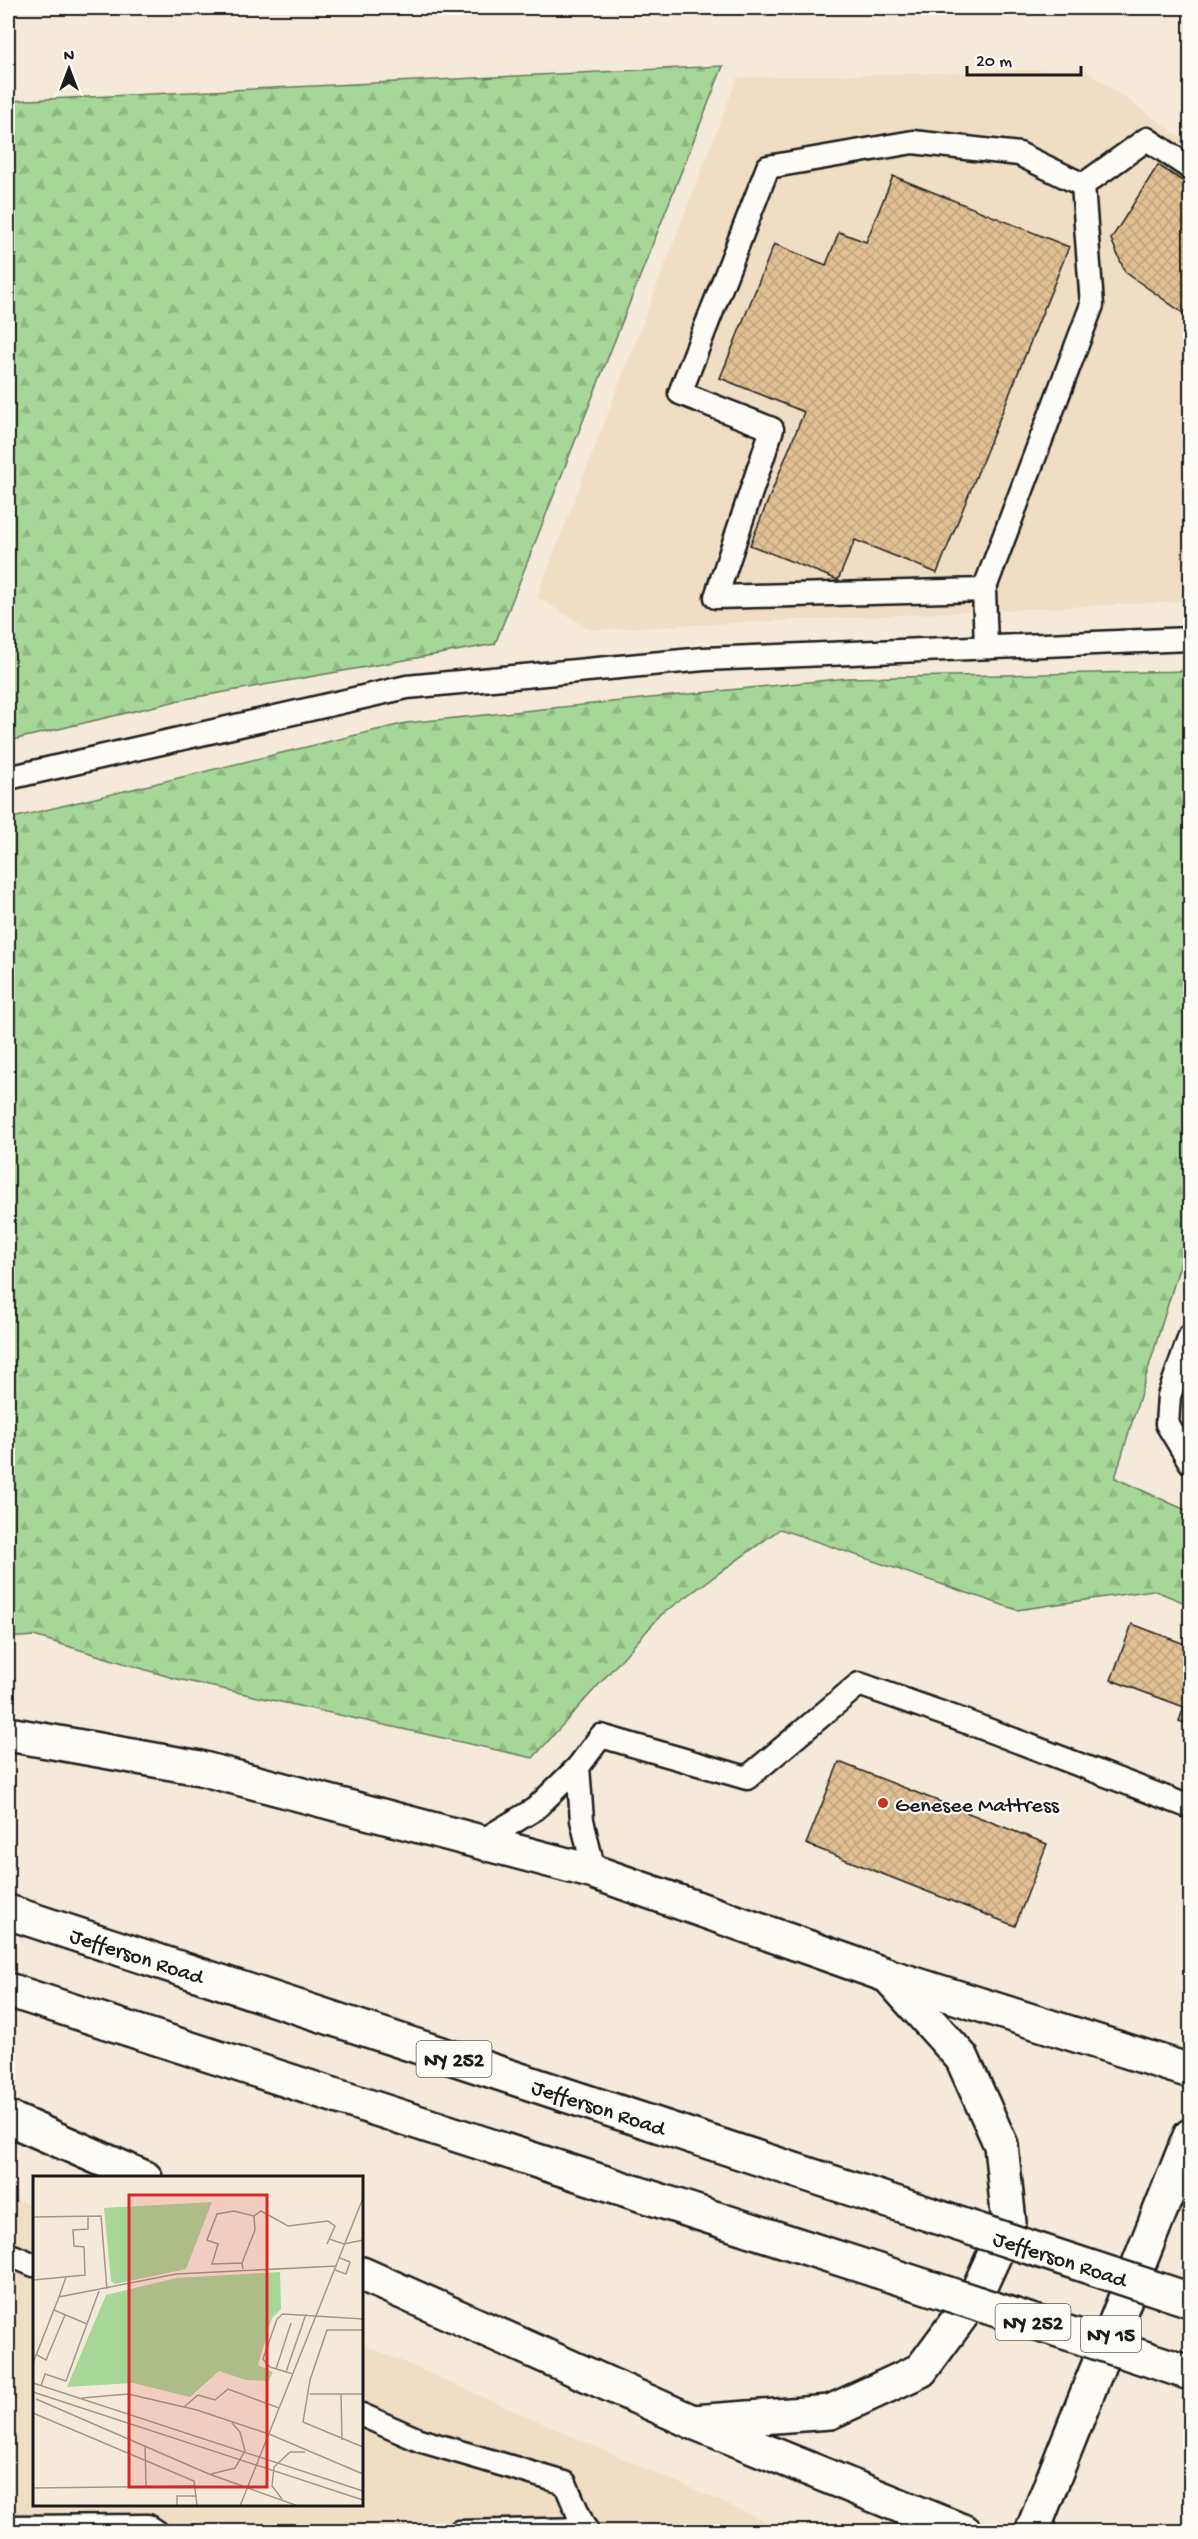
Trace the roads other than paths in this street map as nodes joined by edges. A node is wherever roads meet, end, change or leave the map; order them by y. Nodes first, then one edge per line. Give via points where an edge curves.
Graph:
1 (1191, 168) edge
2 (1083, 185) junction
3 (984, 590) junction
4 (1191, 639) edge
5 (986, 647) junction
6 (8, 778) edge
7 (1191, 1336) edge
8 (1191, 1462) edge
9 (8, 1734) edge
10 (578, 1767) junction
11 (1191, 1807) edge
12 (480, 1842) junction
13 (594, 1872) junction
14 (8, 1912) edge
15 (889, 1976) junction
16 (8, 1990) edge
17 (1191, 2072) edge
18 (8, 2118) edge
19 (1191, 2136) edge
20 (140, 2176) edge
21 (8, 2254) edge
22 (33, 2265) edge
23 (363, 2274) edge
24 (1191, 2300) edge
25 (1191, 2373) edge
26 (363, 2415) edge
27 (693, 2422) junction
28 (152, 2521) edge
29 (8, 2527) edge
30 (586, 2530) edge
31 (459, 2532) edge
32 (965, 2532) edge
33 (1032, 2532) edge

1 - 2 lane via 1147,139
2 - 3 lane via 1092,305
2 - 3 lane via 1019,154 913,142 768,167 680,393 772,429 717,597
3 - 5 lane
4 - 5 lane
5 - 6 lane via 704,659 407,687
7 - 8 lane via 1169,1396 1167,1424
9 - 12 main road via 200,1768
10 - 11 lane via 601,1736 747,1778 859,1684
10 - 12 lane via 535,1809
10 - 13 lane via 582,1820
12 - 13 main road
13 - 15 main road
14 - 24 main road, Jefferson Road / NY 252, bridge
15 - 17 main road
15 - 27 main road via 962,2058 1001,2145 1008,2223 975,2297 921,2370 830,2412
16 - 25 main road, NY 252, bridge
18 - 20 main road
19 - 33 main road, NY 15
21 - 22 lane
23 - 27 main road
26 - 30 lane via 419,2440 565,2483
27 - 32 main road
28 - 29 lane
30 - 31 lane

